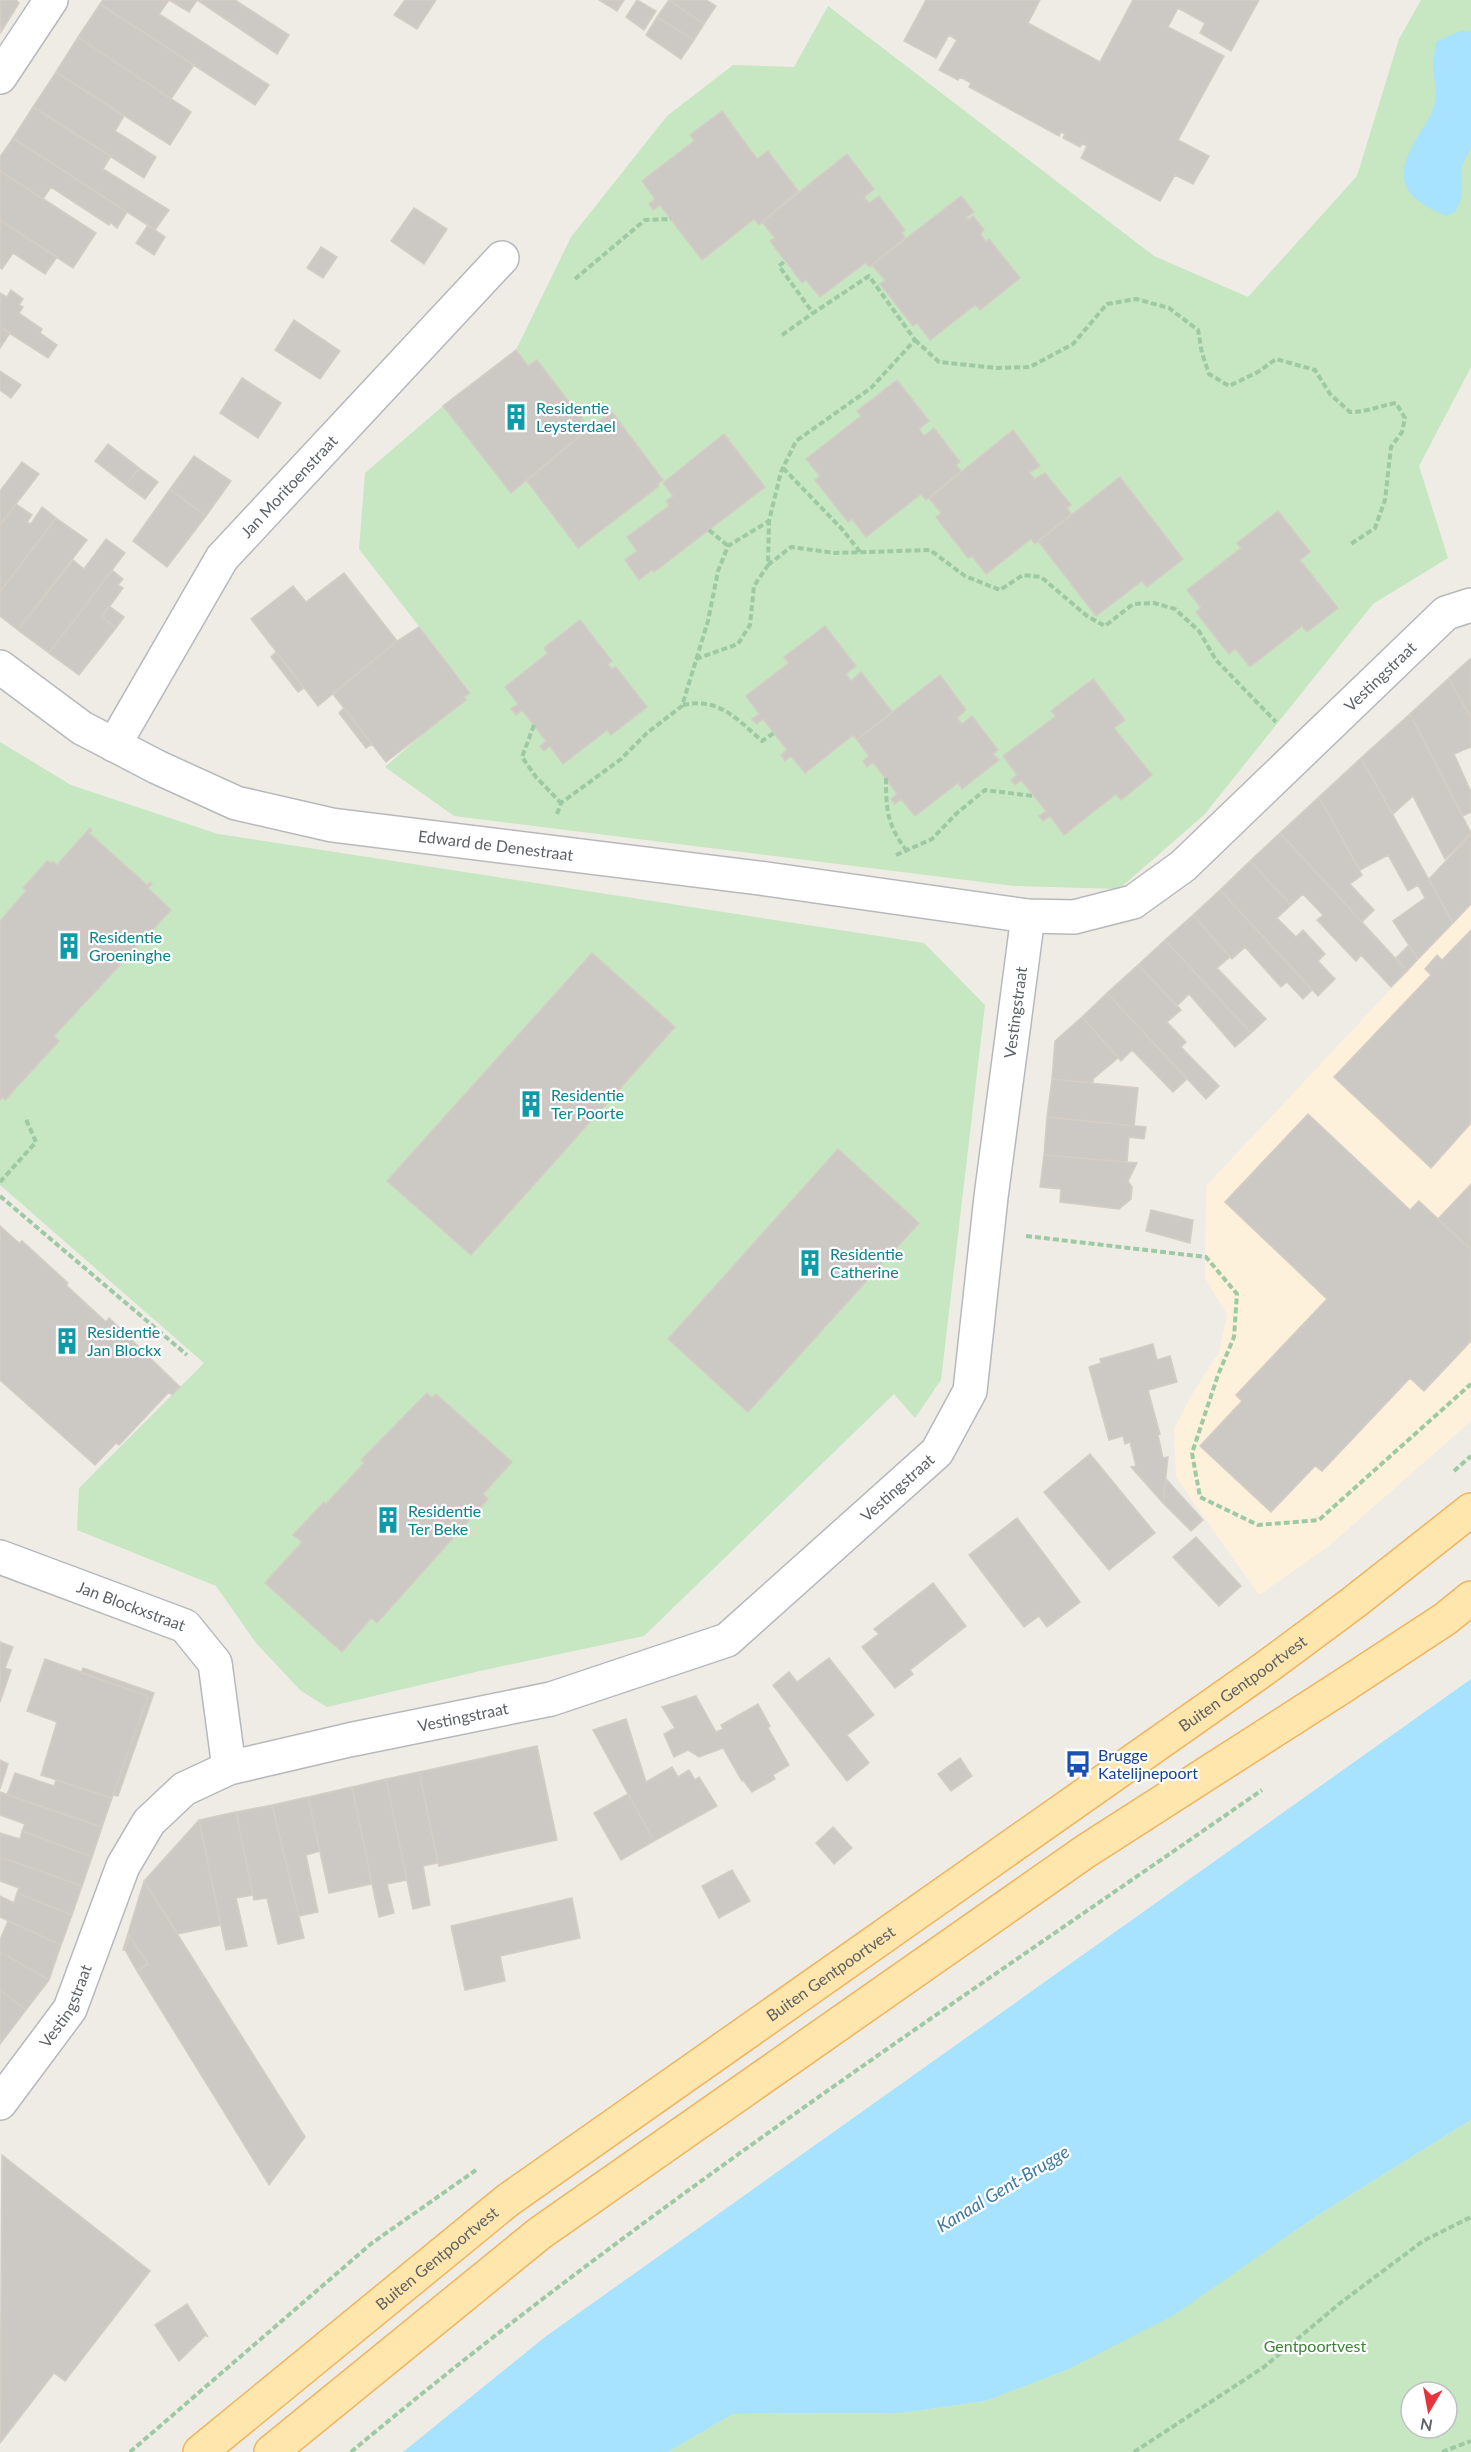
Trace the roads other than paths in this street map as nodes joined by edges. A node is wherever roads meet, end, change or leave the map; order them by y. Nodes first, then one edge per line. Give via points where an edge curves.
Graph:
1 (51, 0) edge
2 (0, 76) edge
3 (502, 258) dead end
4 (1471, 605) edge
5 (0, 667) edge
6 (114, 745) junction
7 (1028, 916) junction
8 (1471, 1510) edge
9 (0, 1557) edge
10 (1471, 1598) edge
11 (229, 1768) junction
12 (0, 2103) edge
13 (200, 2452) edge
14 (271, 2452) edge

1 - 2 street
3 - 6 street, Jan Moritoenstraat via 222,558
4 - 7 street, Vestingstraat via 1446,613 1183,866 1133,902 1074,917
5 - 6 street, Edward de Denestraat via 82,728
6 - 7 street, Edward de Denestraat via 236,803 332,825
7 - 11 street, Vestingstraat via 970,1391 938,1452 727,1640 551,1698
8 - 13 main road, Buiten Gentpoortvest via 1264,1669 508,2200
9 - 11 street, Jan Blockxstraat via 185,1626 215,1663
10 - 14 main road via 1446,1619 1086,1851 540,2234
11 - 12 street, Vestingstraat via 184,1789 149,1822 123,1866 70,2009

